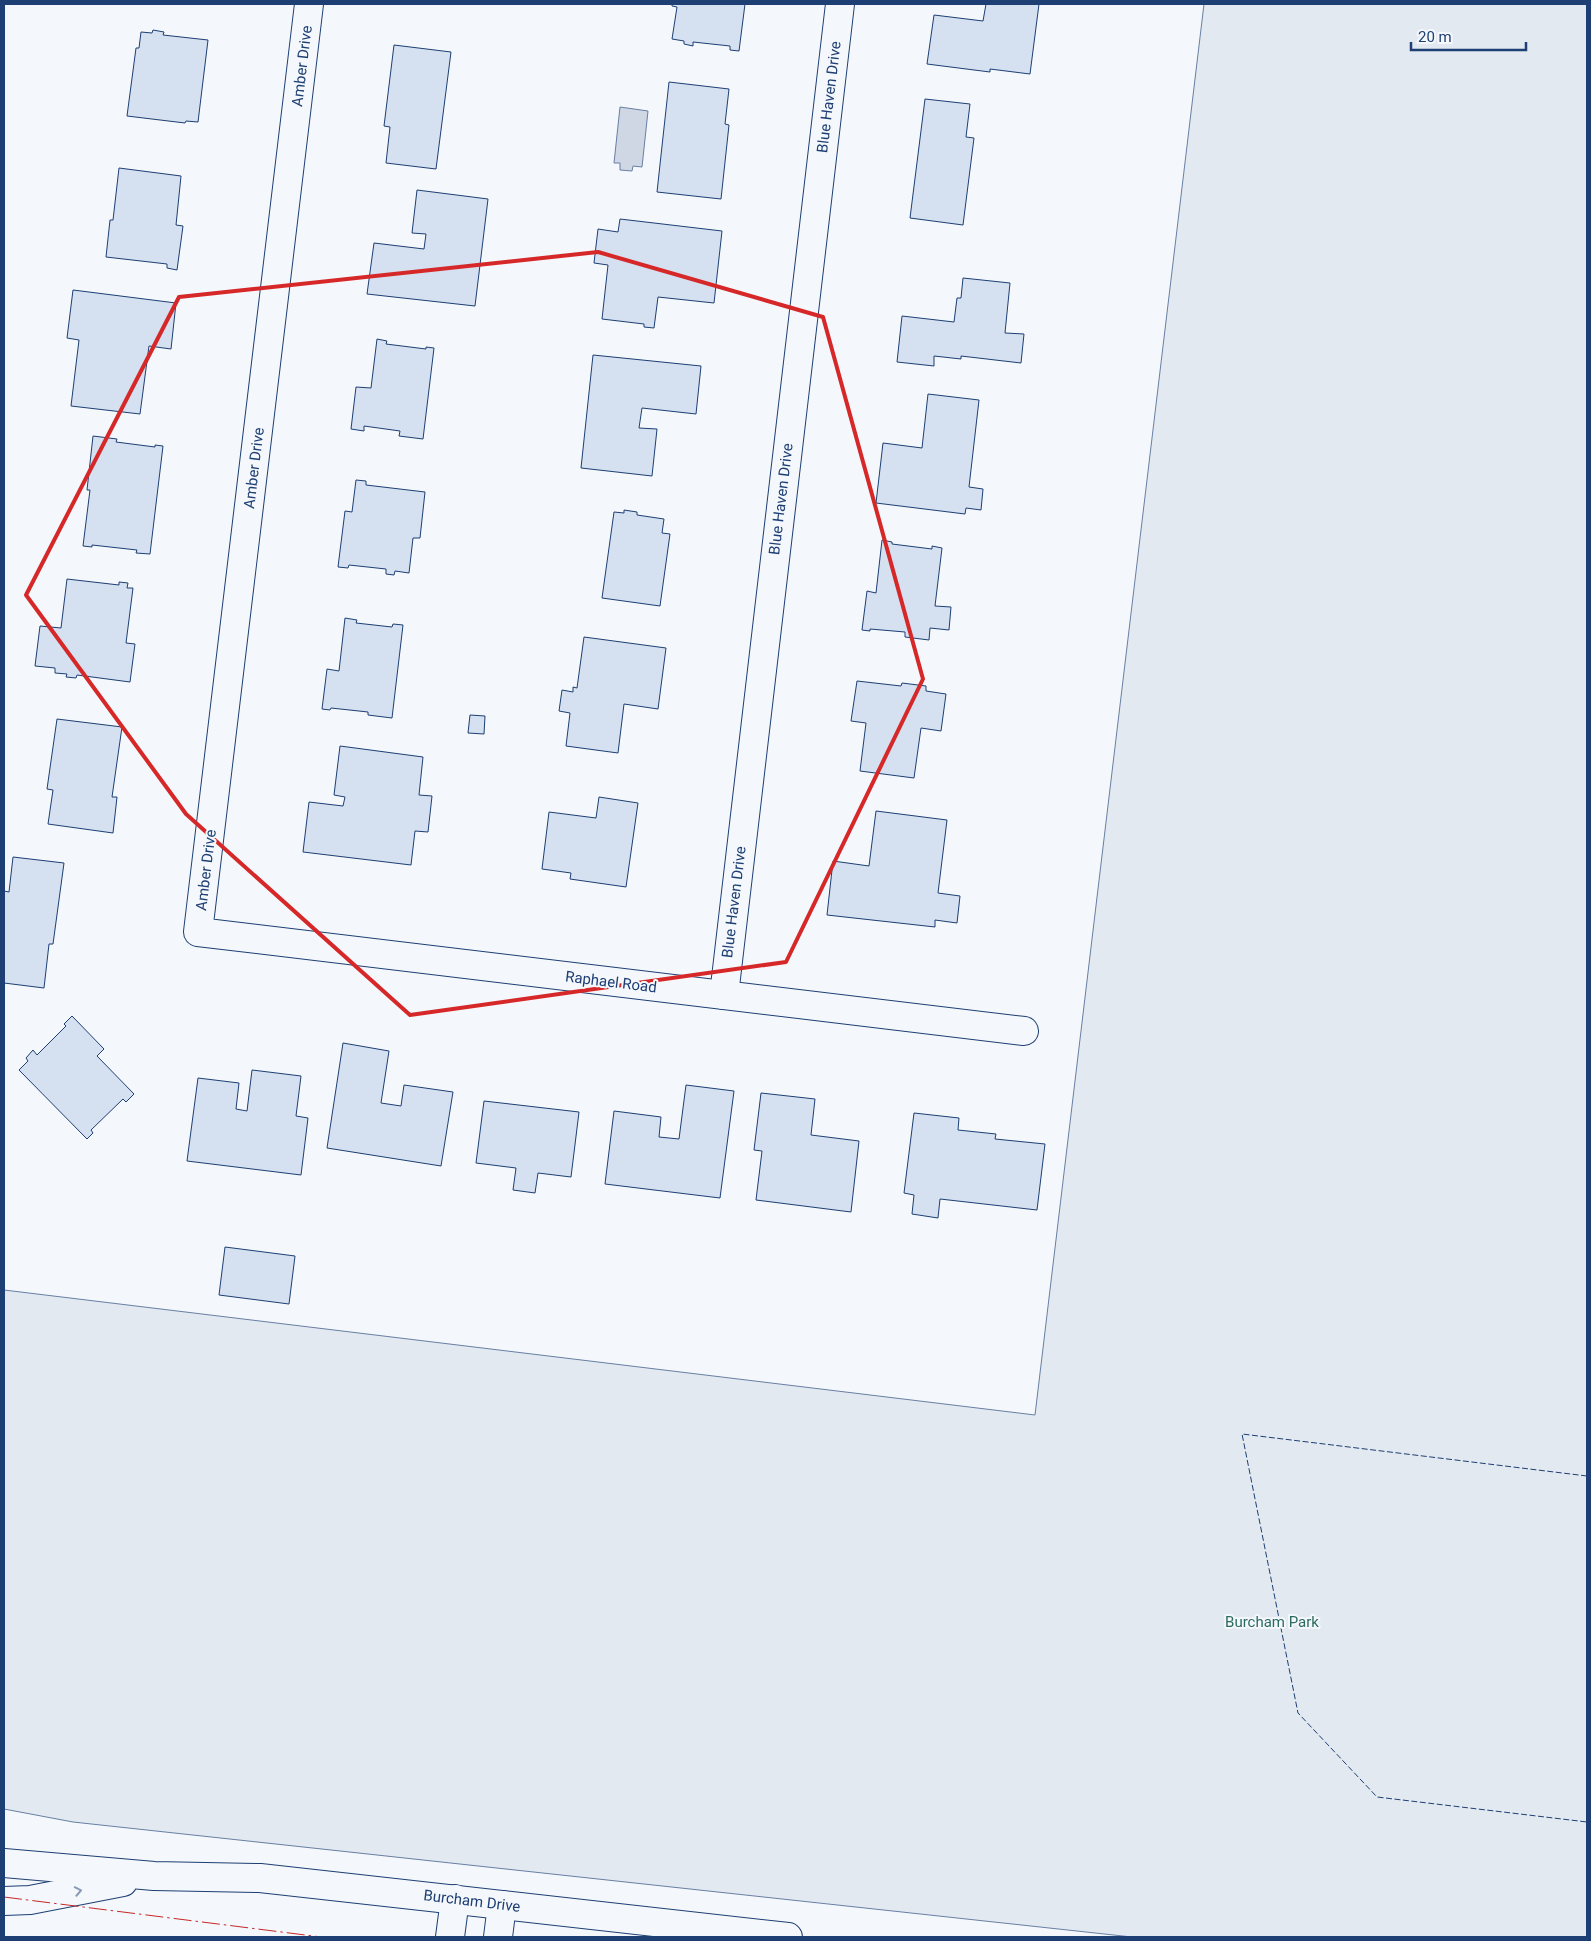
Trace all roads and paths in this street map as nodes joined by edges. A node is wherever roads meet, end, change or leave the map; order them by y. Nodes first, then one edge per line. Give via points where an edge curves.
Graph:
1 (309, 4) edge
2 (840, 4) edge
3 (198, 932) joint
4 (724, 995) junction
5 (1024, 1030) dead end
6 (4, 1863) edge
7 (154, 1876) junction
8 (455, 1899) junction
9 (4, 1901) edge
10 (502, 1905) junction
11 (450, 1937) edge
12 (498, 1937) edge
13 (788, 1937) edge

1 - 3 street, Amber Drive
2 - 4 street, Blue Haven Drive
3 - 4 street, Raphael Road
4 - 5 street, Raphael Road
6 - 7 street, Burcham Drive
7 - 8 street, Burcham Drive via 260,1878
9 -> 7 street, Burcham Drive via 30,1900
8 - 10 street, Burcham Drive
8 - 11 street
10 - 12 street
10 - 13 street, Burcham Drive

